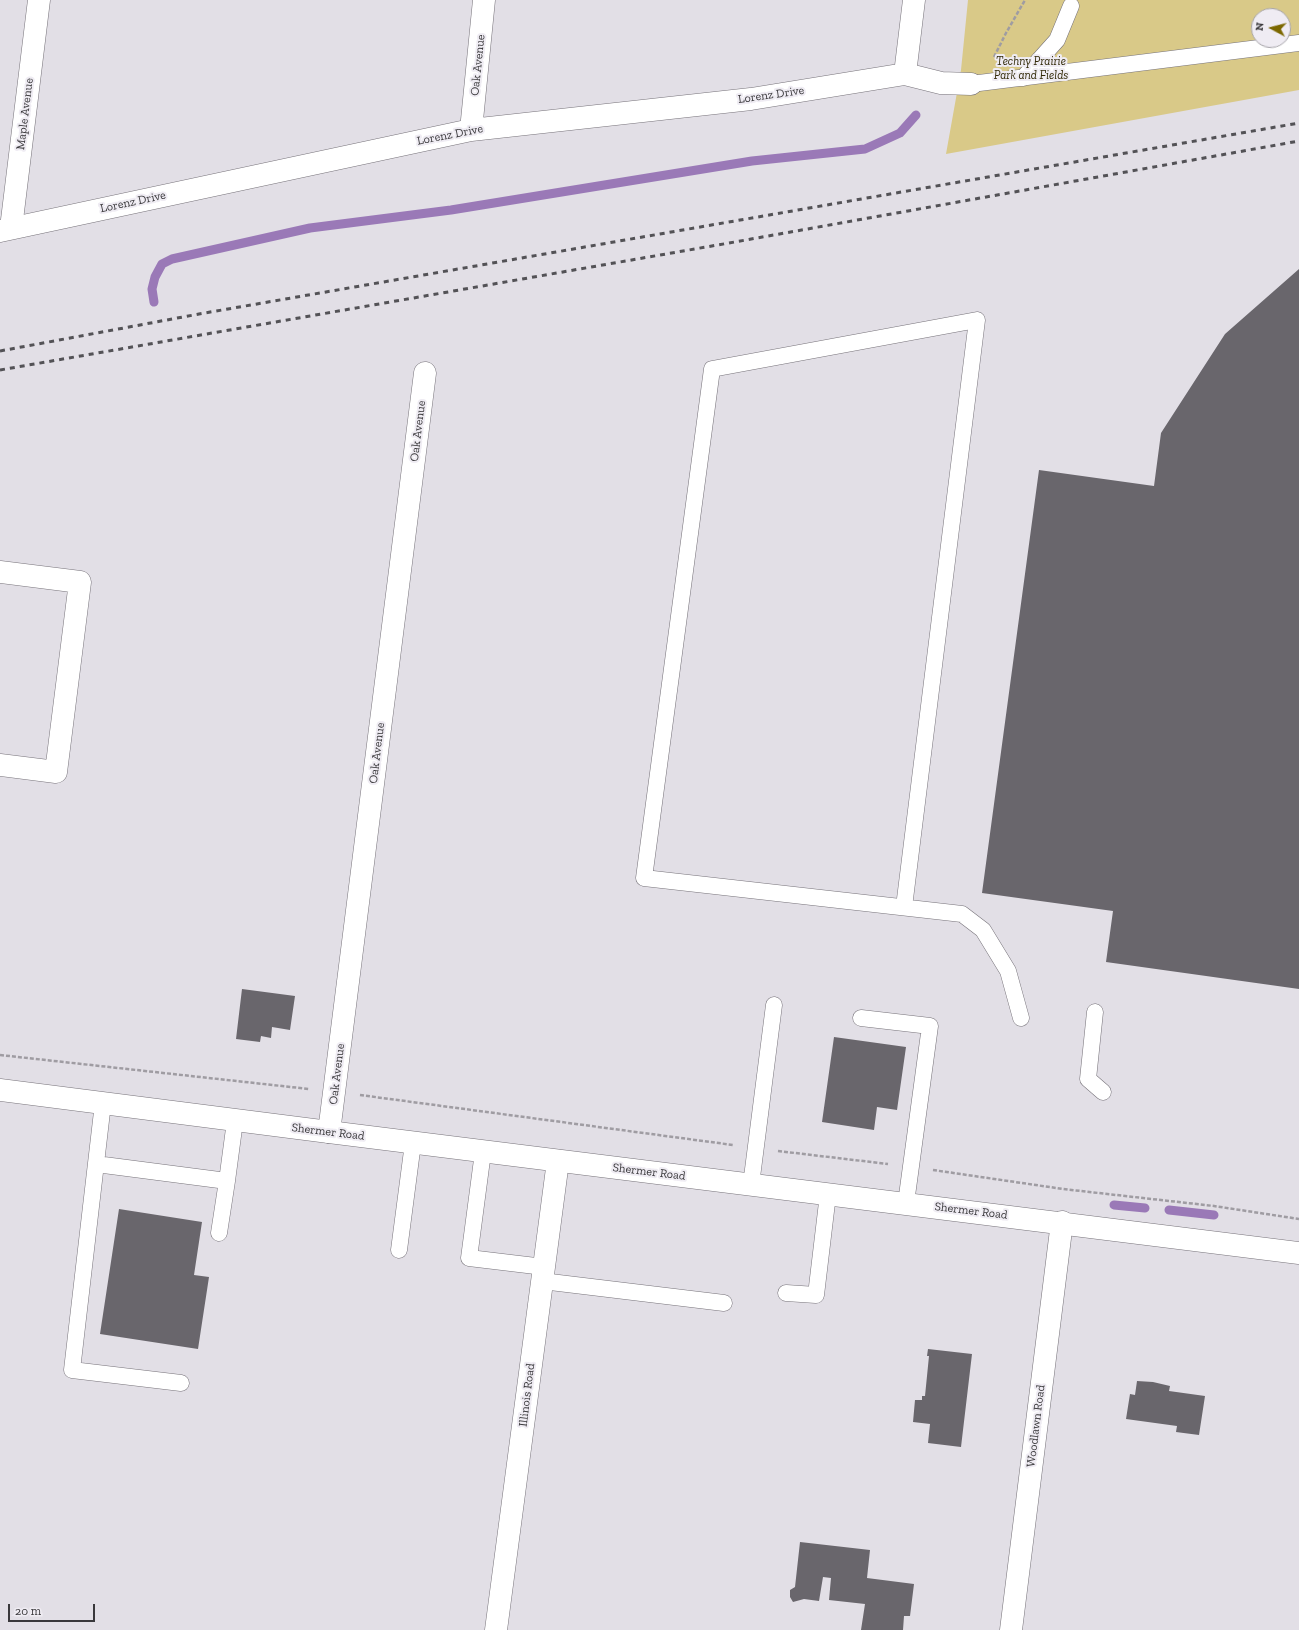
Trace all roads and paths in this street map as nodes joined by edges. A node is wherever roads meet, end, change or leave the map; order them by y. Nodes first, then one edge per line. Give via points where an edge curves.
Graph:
1 (39, 0) edge
2 (484, 0) edge
3 (914, 0) edge
4 (1025, 0) edge
5 (1071, 6) dead end
6 (1299, 43) edge
7 (905, 74) junction
8 (1023, 78) junction
9 (971, 84) junction
10 (471, 130) junction
11 (5, 229) edge
12 (425, 373) dead end
13 (0, 572) edge
14 (0, 765) edge
15 (904, 906) junction
16 (774, 1005) dead end
17 (1095, 1012) dead end
18 (861, 1018) dead end
19 (1021, 1018) dead end
20 (0, 1055) edge
21 (0, 1090) edge
22 (334, 1092) junction
23 (1104, 1092) dead end
24 (103, 1103) junction
25 (235, 1120) junction
26 (329, 1132) junction
27 (413, 1143) junction
28 (755, 1148) junction
29 (483, 1152) junction
30 (558, 1161) junction
31 (96, 1164) junction
32 (910, 1167) junction
33 (227, 1181) junction
34 (751, 1185) junction
35 (828, 1194) junction
36 (906, 1203) junction
37 (1299, 1219) edge
38 (1062, 1222) junction
39 (219, 1233) dead end
40 (399, 1250) dead end
41 (1299, 1253) edge
42 (543, 1274) junction
43 (786, 1293) dead end
44 (724, 1303) dead end
45 (181, 1383) dead end
46 (496, 1630) edge
47 (1011, 1630) edge

1 - 11 street, Maple Avenue
2 - 10 street, Oak Avenue
3 - 7 street
4 - 9 path via 991,63
5 - 8 lane via 1057,40
6 - 8 lane
7 - 9 street via 941,83
7 - 10 street, Lorenz Drive via 751,99
8 - 9 lane
10 - 11 street, Lorenz Drive
12 - 22 street, Oak Avenue
13 - 14 street via 80,582 56,772
15 - 15 lane via 644,878 712,369 977,320
15 - 19 lane via 962,914 983,930 1008,971
16 - 28 lane
17 - 23 lane via 1088,1079
18 - 32 lane via 930,1026
20 - 22 path
21 - 24 street, Shermer Road
22 - 26 street, Oak Avenue
22 - 28 path
24 - 25 street, Shermer Road
24 - 31 lane
25 - 26 street, Shermer Road
25 - 33 lane
26 - 27 street, Shermer Road
27 - 29 street, Shermer Road
27 - 40 lane
28 - 32 path
28 - 34 lane
29 - 30 street, Shermer Road
29 - 42 lane via 469,1258
30 - 34 street, Shermer Road
30 - 42 street, Illinois Road
31 - 33 lane
31 - 45 lane via 72,1370
32 - 36 lane
32 - 37 path
33 - 39 lane
34 - 35 street, Shermer Road
35 - 36 street, Shermer Road
35 - 43 lane via 816,1295
36 - 38 street, Shermer Road
38 - 41 street, Shermer Road
38 - 47 street, Woodlawn Road
42 - 44 lane
42 - 46 street, Illinois Road

